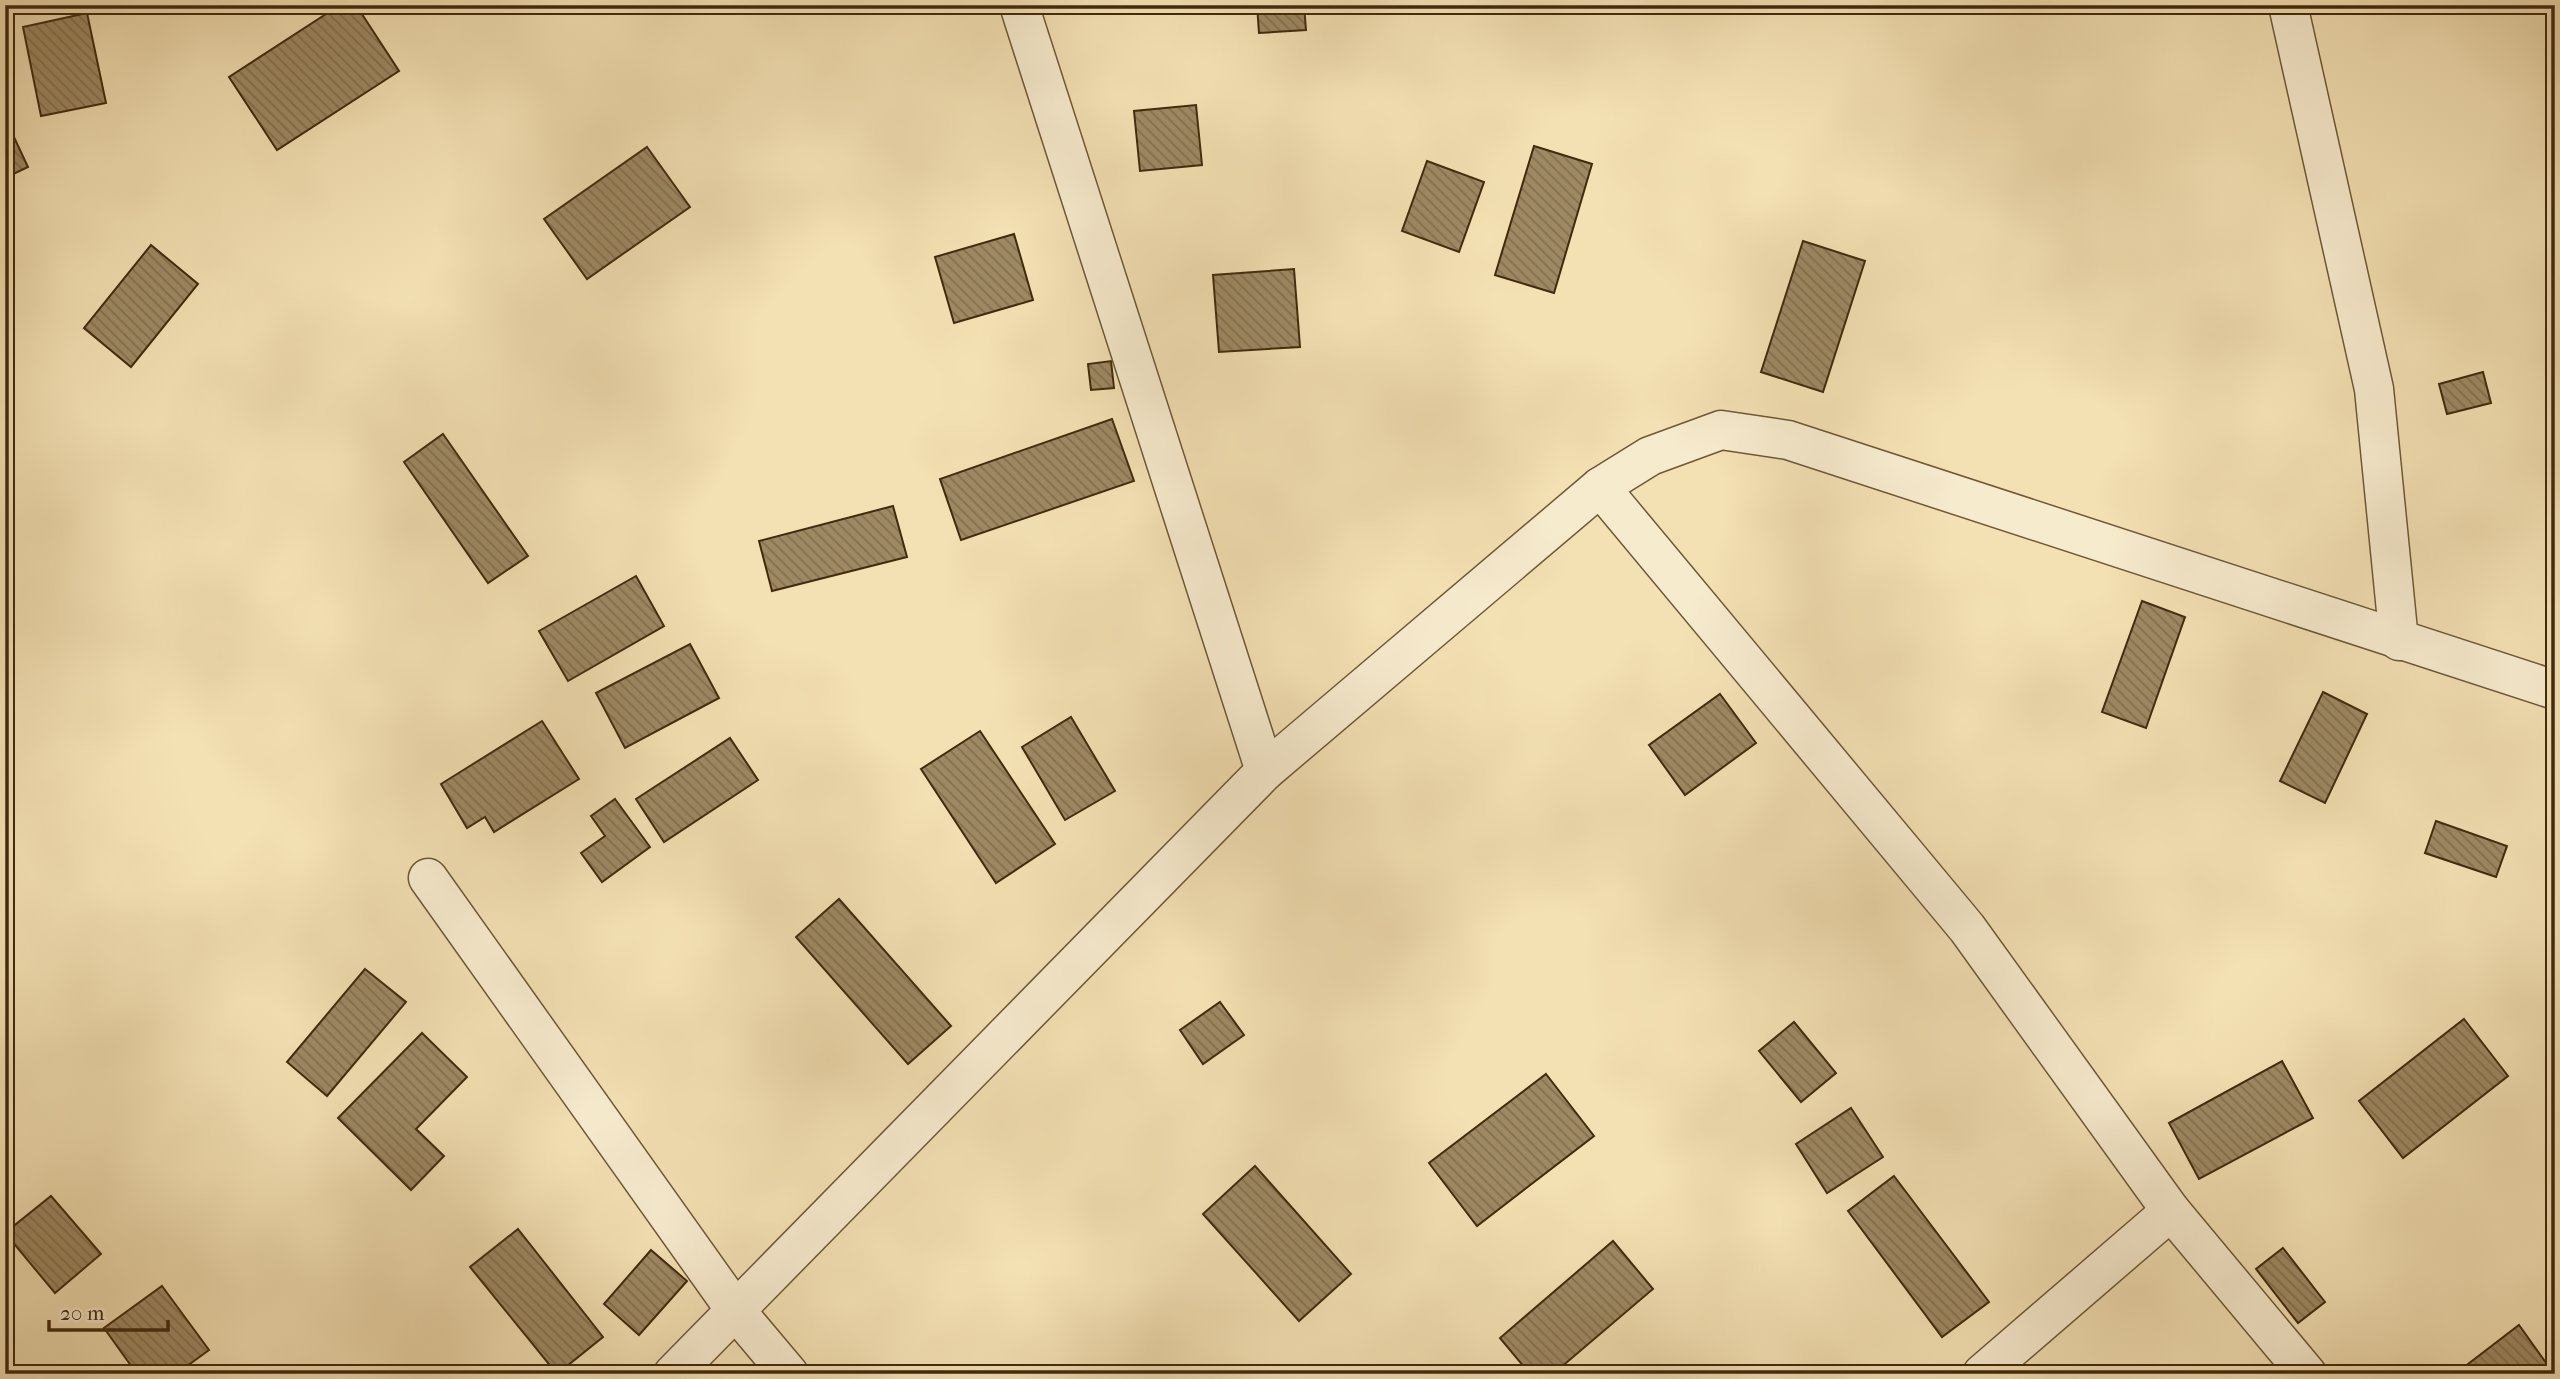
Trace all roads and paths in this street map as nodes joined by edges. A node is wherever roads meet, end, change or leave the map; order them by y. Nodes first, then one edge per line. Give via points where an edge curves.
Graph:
1 (1019, 5) edge
2 (2288, 5) edge
3 (1600, 487) junction
4 (2399, 641) junction
5 (2555, 690) edge
6 (1265, 771) junction
7 (428, 878) dead end
8 (2171, 1211) junction
9 (736, 1311) junction
10 (673, 1374) edge
11 (789, 1374) edge
12 (1982, 1374) edge
13 (2307, 1374) edge

1 - 6 street
2 - 4 street via 2374,389
3 - 4 street via 1650,456 1721,430 1788,440
3 - 6 street
3 - 8 street via 1967,928
4 - 5 street
6 - 9 street
7 - 9 street
8 - 12 street
8 - 13 street
9 - 10 street
9 - 11 street

